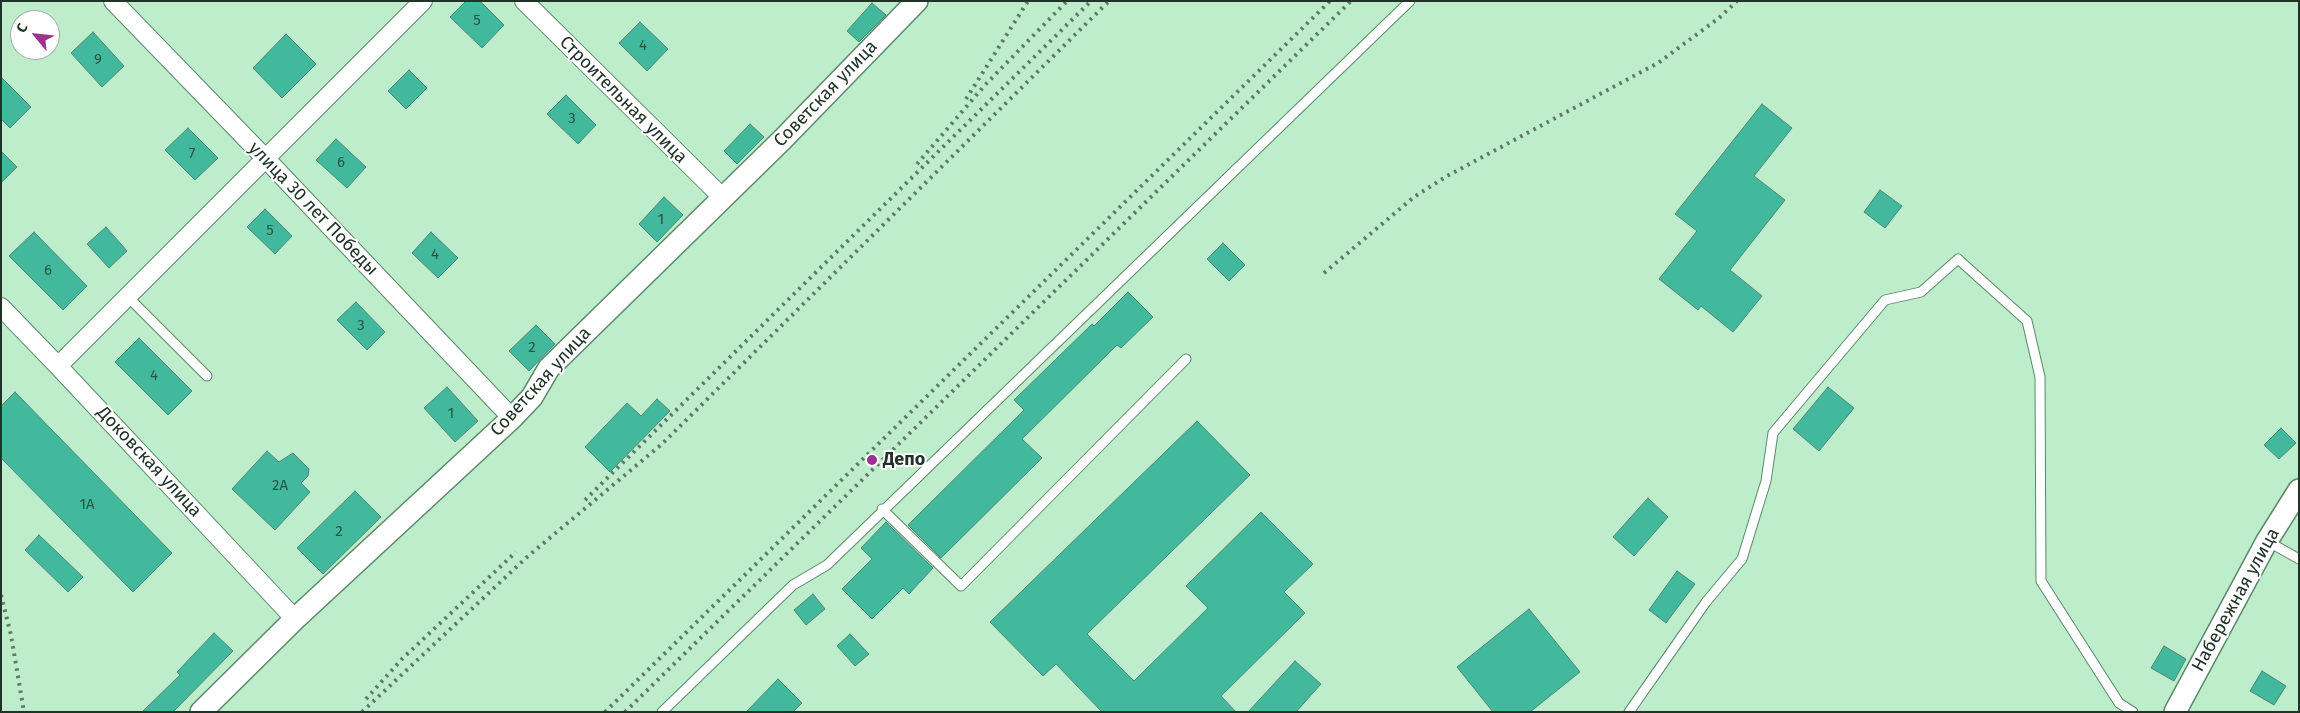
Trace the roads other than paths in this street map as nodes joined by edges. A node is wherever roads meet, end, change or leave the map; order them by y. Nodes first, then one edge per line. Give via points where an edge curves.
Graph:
1 (113, 1) edge
2 (423, 1) edge
3 (524, 1) edge
4 (1410, 1) edge
5 (914, 2) edge
6 (266, 159) junction
7 (723, 198) junction
8 (128, 297) junction
9 (1, 307) edge
10 (1186, 359) dead end
11 (58, 366) junction
12 (207, 376) dead end
13 (512, 418) junction
14 (2299, 490) edge
15 (882, 509) junction
16 (2267, 541) junction
17 (2299, 559) edge
18 (295, 619) junction
19 (201, 712) edge
20 (662, 712) edge
21 (1629, 712) edge
22 (2133, 712) edge
23 (2175, 712) edge

1 - 6 street, улица 30 лет Победы
2 - 6 street
3 - 7 street, Строительная улица
4 - 15 lane
5 - 7 street, Советская улица
6 - 8 street
6 - 13 street, улица 30 лет Победы
7 - 13 street, Советская улица via 549,368 532,398
8 - 11 street
8 - 12 lane
9 - 11 street, Доковская улица
10 - 15 lane via 961,586
11 - 18 street, Доковская улица
13 - 18 street, Советская улица
14 - 16 street, Набережная улица
15 - 20 lane via 827,565 793,585
16 - 17 lane
16 - 23 street, Набережная улица
18 - 19 street, Советская улица
21 - 22 lane via 1706,602 1742,558 1766,481 1773,433 1885,300 1921,292 1958,259 2027,321 2040,377 2042,581 2119,703

